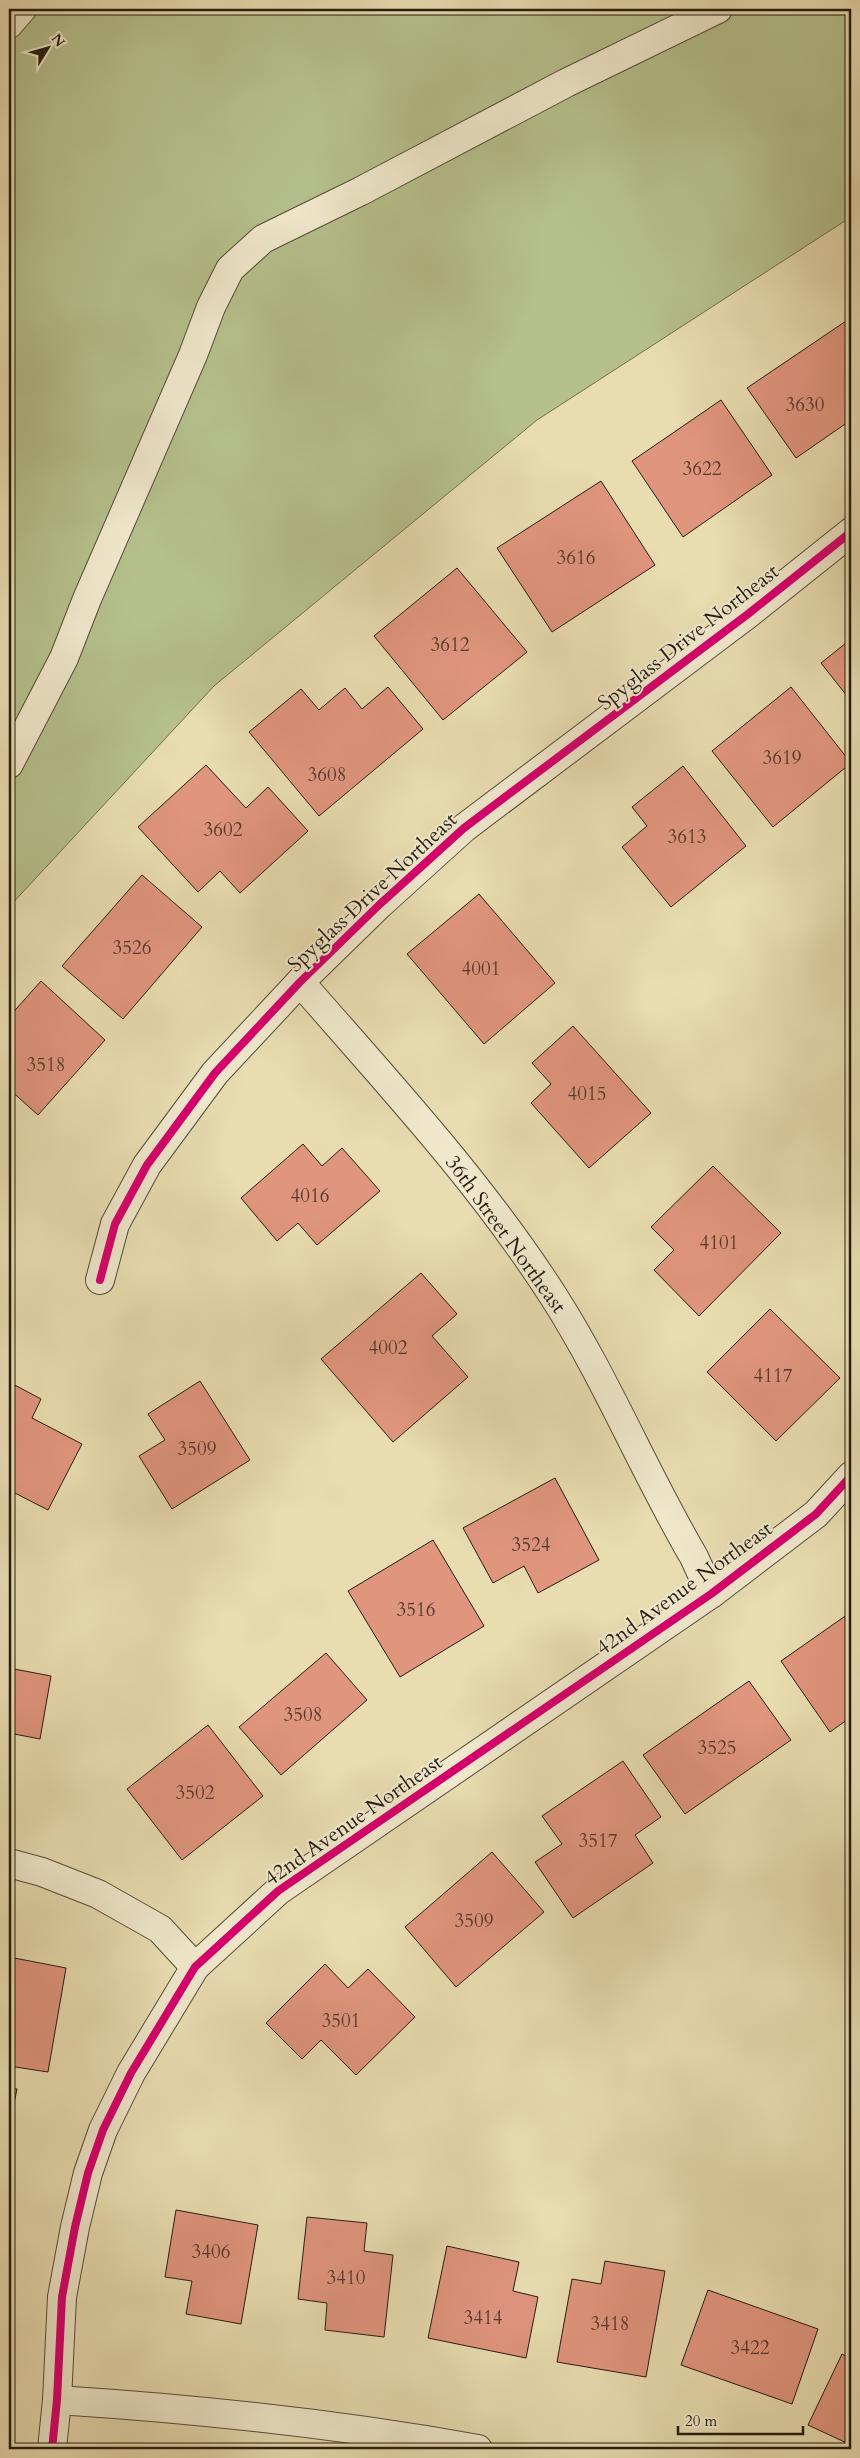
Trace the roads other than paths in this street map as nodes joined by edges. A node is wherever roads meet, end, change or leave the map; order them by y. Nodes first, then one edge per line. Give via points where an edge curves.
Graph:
1 (22, 9) edge
2 (718, 9) edge
3 (9, 24) edge
4 (851, 532) edge
5 (9, 764) edge
6 (300, 982) junction
7 (100, 1280) dead end
8 (851, 1476) edge
9 (711, 1594) junction
10 (9, 1863) edge
11 (194, 1967) junction
12 (57, 2400) junction
13 (52, 2449) edge
14 (478, 2449) edge

1 - 3 street
2 - 5 street via 566,83 263,240 230,269 211,307 64,658
4 - 6 street, Spyglass Drive Northeast via 748,614 464,828 378,905
6 - 7 street, Spyglass Drive Northeast via 215,1073 147,1165 115,1224
6 - 9 street, 36th Street Northeast via 437,1139 514,1238 550,1291 600,1378
8 - 9 street, 42nd Avenue Northeast via 816,1514
9 - 11 street, 42nd Avenue Northeast via 278,1891
10 - 11 street via 42,1872 106,1899 160,1929
11 - 12 street, 42nd Avenue Northeast via 131,2073 103,2130 88,2173 62,2297
12 - 13 street, 42nd Avenue Northeast
12 - 14 street via 179,2409 391,2434

